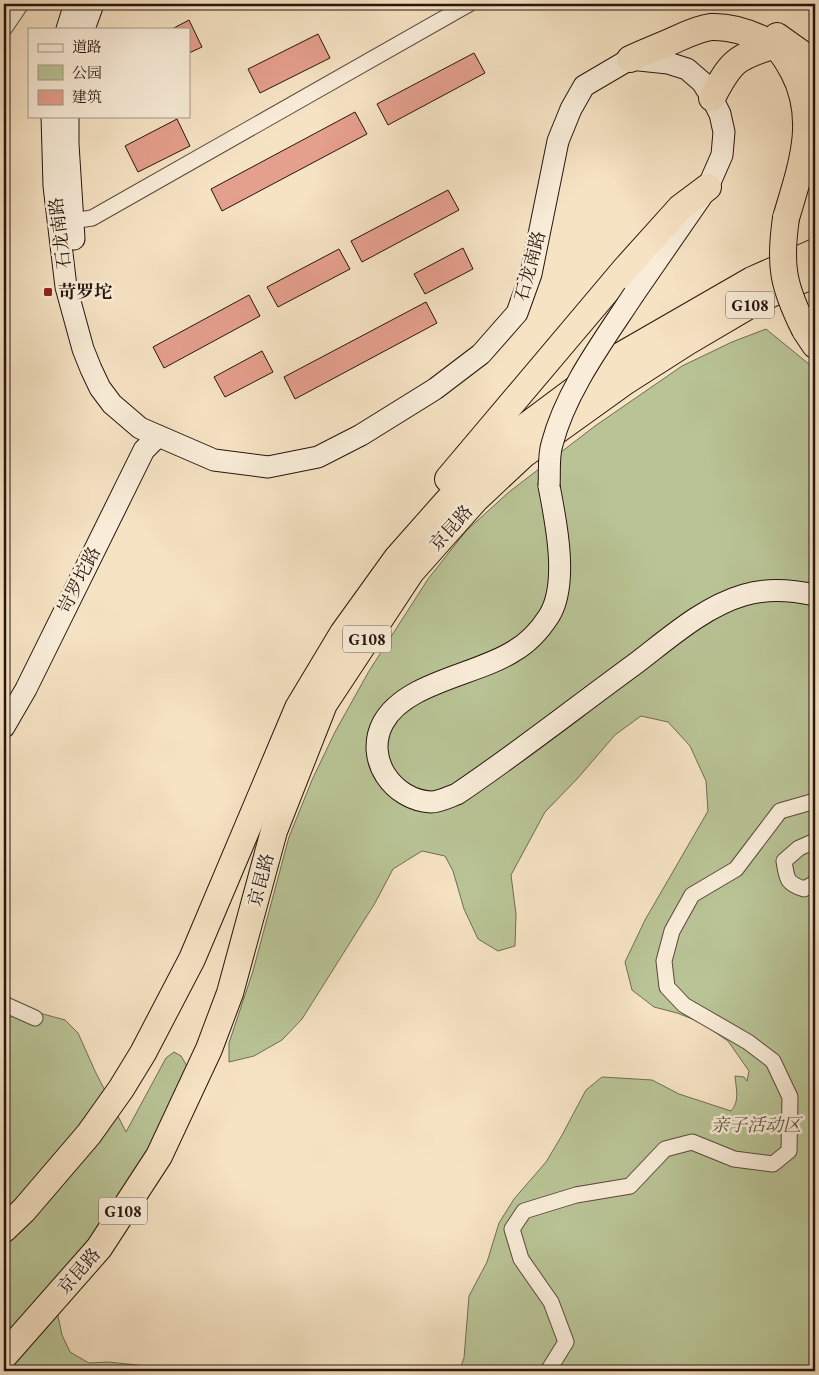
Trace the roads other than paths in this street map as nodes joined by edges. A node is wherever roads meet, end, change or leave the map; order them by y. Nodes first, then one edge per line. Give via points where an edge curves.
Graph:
1 (21, 4) edge
2 (75, 4) edge
3 (93, 4) edge
4 (469, 4) edge
5 (67, 28) edge
6 (84, 28) edge
7 (4, 29) edge
8 (782, 45) junction
9 (630, 58) junction
10 (815, 63) edge
11 (712, 98) junction
12 (815, 101) edge
13 (52, 118) edge
14 (68, 118) edge
15 (815, 149) edge
16 (708, 187) junction
17 (792, 219) junction
18 (65, 222) junction
19 (815, 252) edge
20 (815, 274) edge
21 (815, 294) edge
22 (812, 332) edge
23 (687, 342) junction
24 (158, 436) junction
25 (815, 596) edge
26 (343, 633) junction
27 (4, 727) edge
28 (815, 801) edge
29 (815, 841) edge
30 (815, 882) edge
31 (4, 1004) edge
32 (36, 1018) dead end
33 (4, 1229) edge
34 (5, 1354) edge
35 (548, 1371) edge

1 - 7 street
2 - 5 main road
3 - 6 main road
4 - 18 street via 92,218
8 - 9 highway via 775,34 759,26 711,16 690,20 658,33
8 - 10 highway
8 - 11 highway via 748,53 734,62
8 - 12 highway via 802,66 812,85
8 - 17 highway via 782,52 803,88 808,110 807,138
9 - 11 main road via 687,69 702,82
9 - 24 main road, 石龙南路 via 584,86 571,109 558,141 531,274 517,313 481,354 361,435 318,457 268,468 214,460
11 - 16 main road via 724,132 722,155
13 - 18 main road, 石龙南路 via 53,159
14 - 18 main road, 石龙南路
15 - 17 highway
16 - 25 main road, bridge via 634,294 576,385 560,417 551,446 549,486 561,568 550,614 535,634 514,651 435,684 394,707 382,724 377,746 381,769 394,787 413,799 433,802 457,794 712,609 763,591 798,591
16 - 26 highway via 680,208 626,268 388,550 350,604
17 - 22 highway, bridge via 782,246 784,279 793,306
18 - 24 main road, 石龙南路 via 66,287 91,369 112,404 140,428
19 - 26 highway, 京昆路 / G108 via 752,280 620,356 514,435 451,497 397,558
20 - 23 highway, 京昆路 / G108 via 760,299
21 - 23 highway
23 - 34 highway, 京昆路 / G108 via 523,455 476,499 406,581 324,704 274,831 230,993 210,1049 159,1156 99,1248
24 - 27 main road, 岢罗坨路 via 144,450
26 - 33 highway, 京昆路 / G108 via 298,708 192,959 143,1053 89,1134
28 - 35 street via 780,811 736,869 692,895 672,931 664,961 667,987 684,1005 748,1042 773,1061 790,1097 789,1151 773,1164 734,1159 692,1142 665,1149 630,1186 576,1195 524,1211 512,1229 521,1259 550,1302 566,1342
29 - 30 street via 799,848 784,861 787,879 792,885 804,889
31 - 32 street

